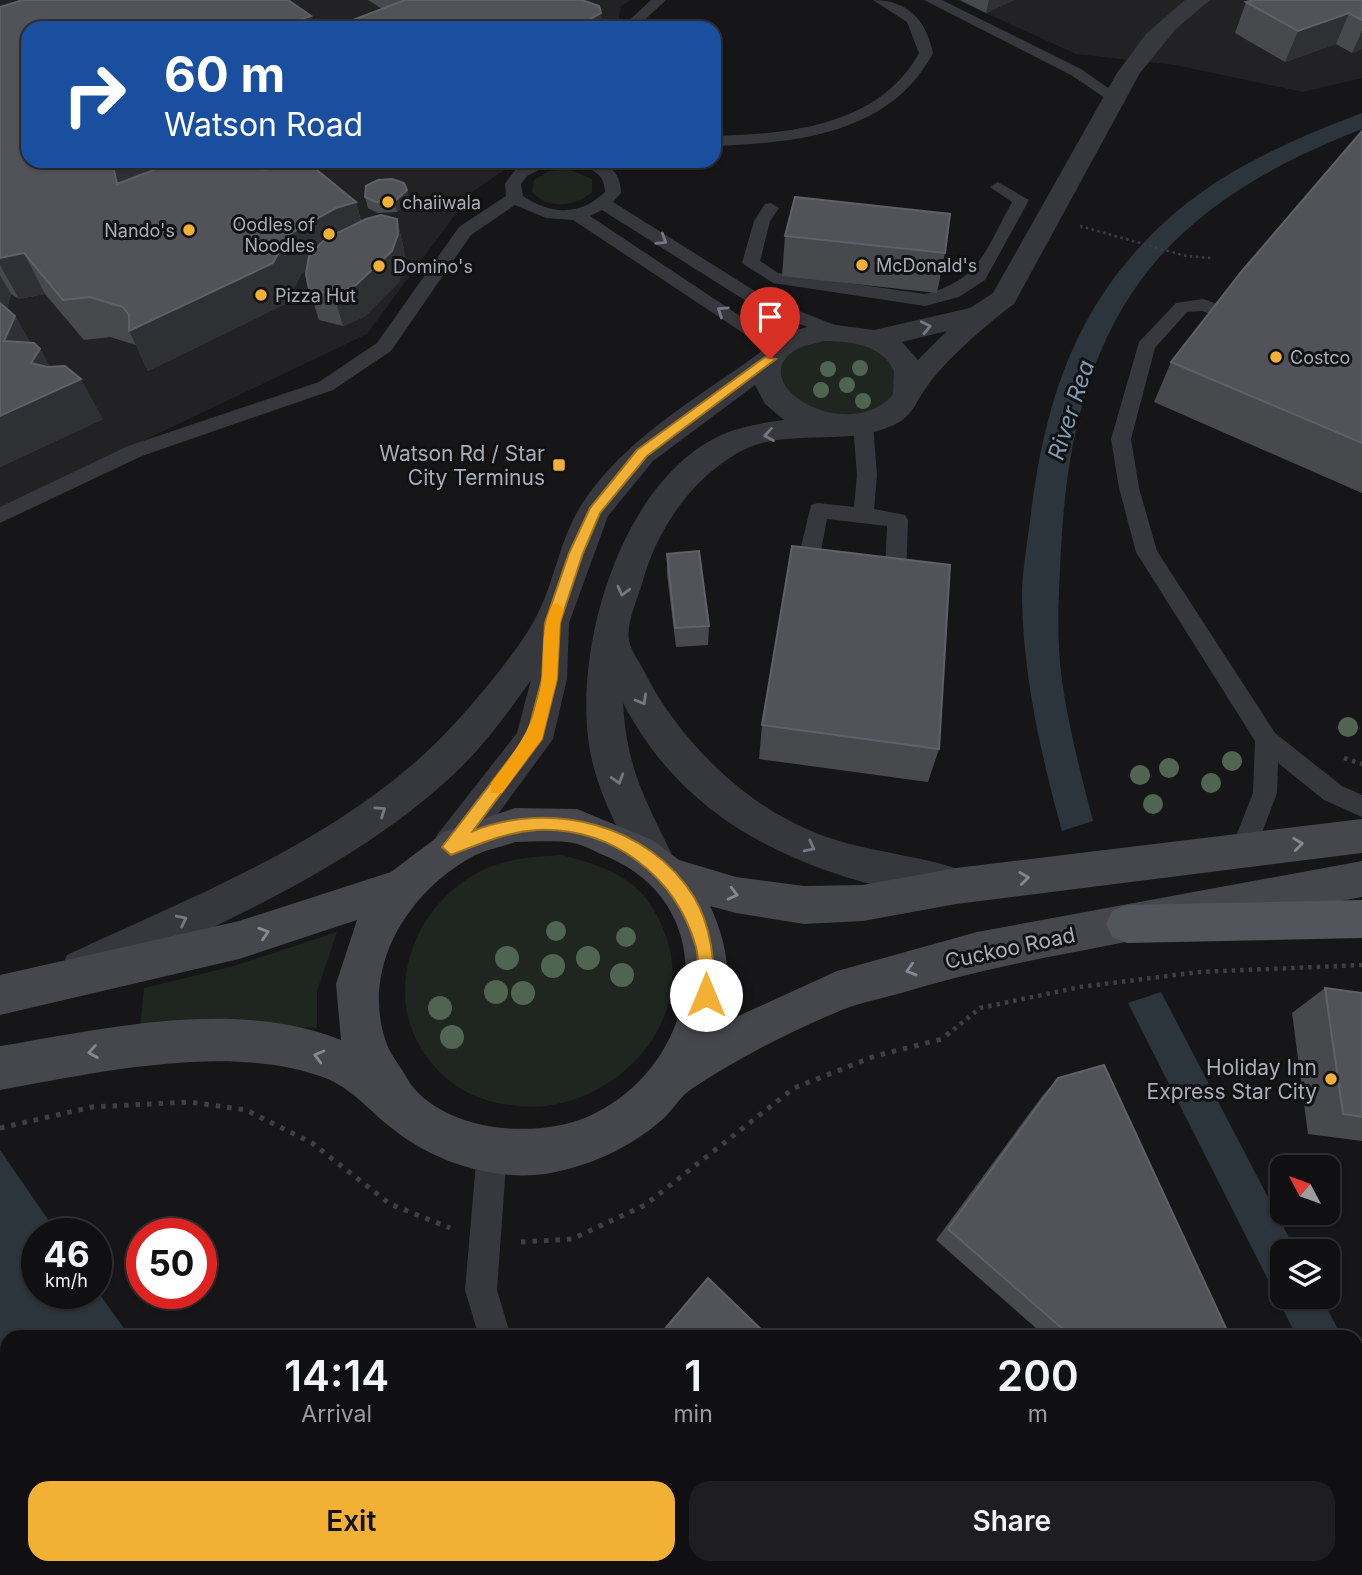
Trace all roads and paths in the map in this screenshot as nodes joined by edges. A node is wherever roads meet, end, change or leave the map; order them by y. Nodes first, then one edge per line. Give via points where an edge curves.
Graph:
1 (277, 0) edge
2 (659, 0) edge
3 (880, 0) edge
4 (931, 0) edge
5 (1182, 4) edge
6 (308, 21) edge
7 (636, 21) edge
8 (1113, 97) junction
9 (721, 141) edge
10 (532, 168) edge
11 (612, 168) edge
12 (998, 187) dead end
13 (515, 198) junction
14 (604, 204) junction
15 (771, 208) dead end
16 (577, 215) junction
17 (1103, 233) dead end
18 (1212, 258) dead end
19 (979, 314) junction
20 (1262, 326) edge
21 (834, 331) junction
22 (874, 339) junction
23 (774, 354) junction
24 (910, 386) junction
25 (850, 425) junction
26 (0, 516) edge
27 (863, 516) junction
28 (552, 623) junction
29 (611, 639) junction
30 (1266, 740) junction
31 (1362, 764) edge
32 (1322, 785) junction
33 (1362, 806) edge
34 (1362, 836) edge
35 (451, 847) junction
36 (1243, 851) junction
37 (662, 870) junction
38 (1362, 879) edge
39 (956, 886) junction
40 (400, 887) junction
41 (1362, 919) edge
42 (1127, 924) junction
43 (55, 982) junction
44 (0, 995) edge
45 (0, 1068) edge
46 (676, 1073) junction
47 (397, 1104) junction
48 (92, 1107) dead end
49 (3, 1128) edge
50 (492, 1151) junction
51 (493, 1330) edge

1 - 6 lane
2 - 7 lane
3 - 9 lane via 922,27 926,53 895,94 857,116 815,129 756,141
4 - 8 lane via 1076,72
5 - 8 street
8 - 19 street via 1004,298
10 - 13 lane via 513,184
11 - 14 lane via 613,193
12 - 15 lane via 1021,200 979,276 953,293 925,300 773,278 751,263 762,221
13 - 16 lane via 528,210 551,216
13 - 26 lane via 466,231 384,347 326,386 135,451
14 - 16 lane
14 -> 21 lane via 760,302
23 -> 16 lane
17 - 18 path via 1186,256
22 -> 19 street
19 - 24 street
20 - 30 lane via 1203,305 1182,307 1146,346 1121,439 1147,552
21 - 22 street
21 - 23 street via 797,337
22 - 24 street via 902,360
23 - 25 street via 765,376 778,402 797,415
23 - 28 street via 642,453 612,486 594,511
24 - 25 street via 895,410
25 - 27 lane via 867,475
25 -> 29 street via 764,435 728,444 705,459 677,485 655,515 628,571
27 - 27 lane via 898,520 895,579 807,568 818,510
28 - 35 street via 549,679 534,739
43 -> 28 street via 258,883 386,809 442,762
29 -> 37 street via 605,690 607,744 626,807
29 -> 39 street via 641,700 673,750 741,807 819,852
30 - 32 lane
30 - 36 lane via 1265,793
31 - 32 path via 1345,758
32 - 33 lane
36 -> 34 main road
35 - 37 main road via 505,828 554,823 608,835
35 - 40 main road
39 -> 36 main road
37 -> 39 main road via 736,895 804,905 863,903
37 - 46 main road via 697,919 708,978 696,1035
38 - 42 main road, Cuckoo Road
43 -> 40 main road via 239,940
40 - 47 main road via 367,942 356,995 366,1053
41 - 42 main road
42 -> 46 main road, Cuckoo Road via 977,951 837,991
43 - 44 main road
47 -> 45 main road via 341,1062 295,1049 252,1044 195,1043 99,1051
46 - 50 main road via 630,1118 591,1139 540,1152
47 - 50 main road via 445,1137
48 - 49 path
50 - 51 lane via 481,1290

